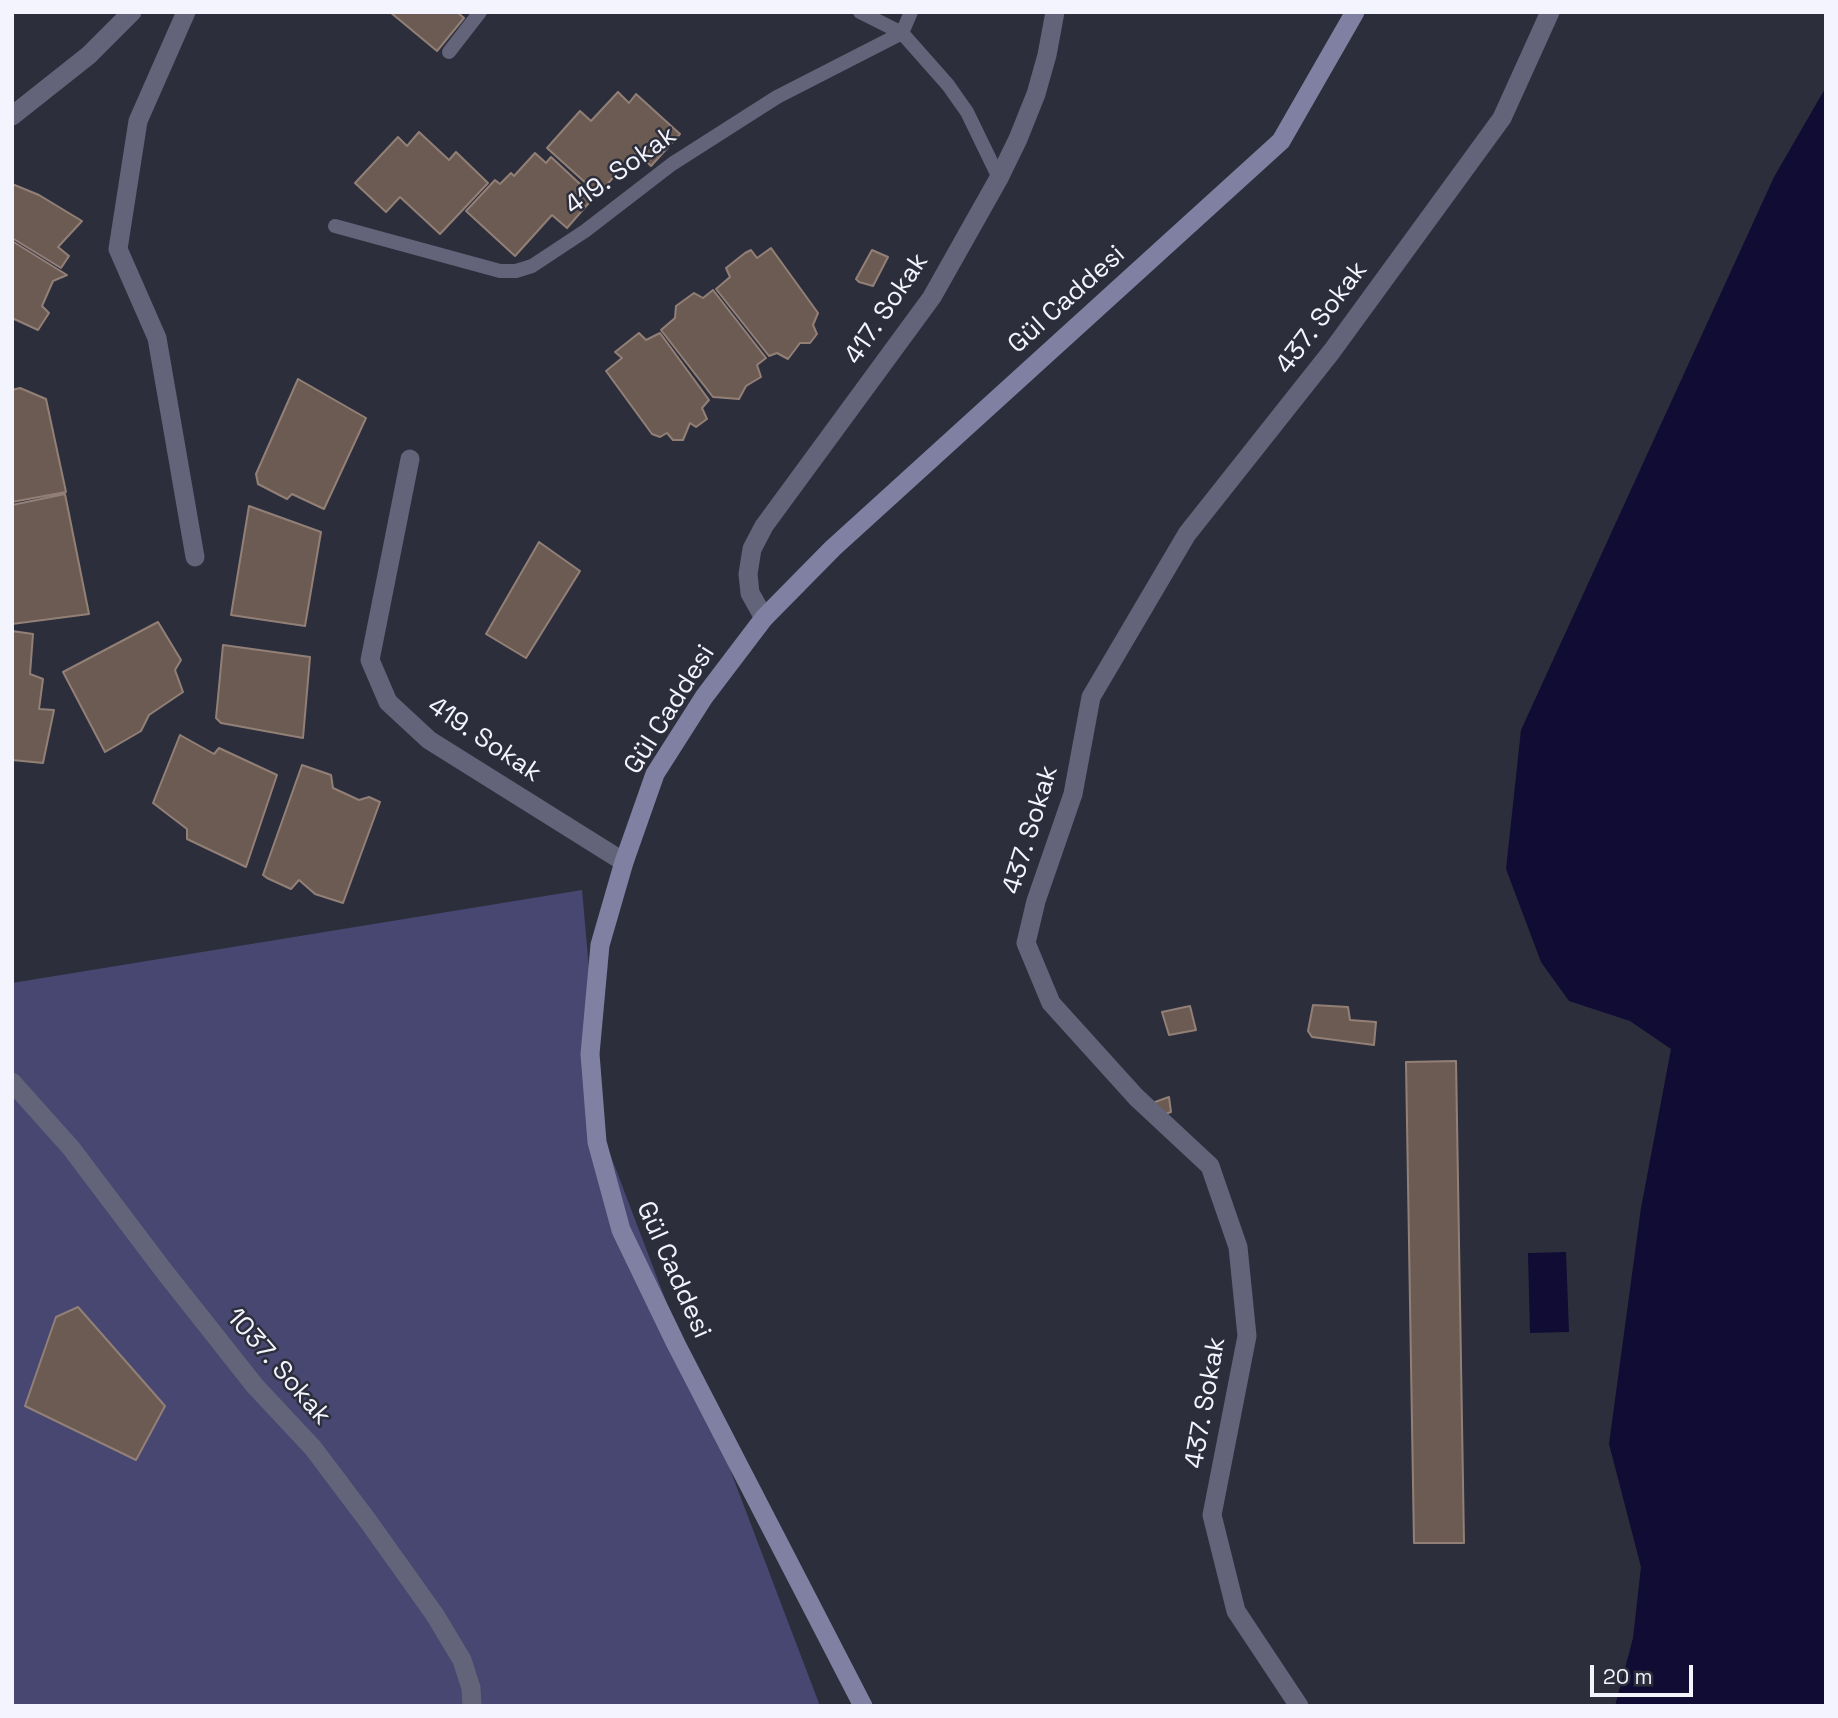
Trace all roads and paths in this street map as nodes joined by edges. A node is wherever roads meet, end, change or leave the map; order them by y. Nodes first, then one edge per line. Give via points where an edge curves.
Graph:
1 (132, 12) edge
2 (186, 12) edge
3 (480, 12) edge
4 (860, 12) edge
5 (911, 12) edge
6 (1055, 12) edge
7 (1355, 12) edge
8 (1550, 12) edge
9 (902, 33) junction
10 (449, 52) dead end
11 (12, 116) edge
12 (999, 178) junction
13 (335, 226) dead end
14 (410, 459) dead end
15 (195, 557) dead end
16 (764, 618) junction
17 (624, 862) junction
18 (12, 1082) edge
19 (472, 1706) edge
20 (863, 1706) edge
21 (1299, 1706) edge

1 - 11 street via 89,55
2 - 15 street via 138,121 118,249 157,338
3 - 10 lane
4 - 9 lane
5 - 9 lane
6 - 12 street, 417. Sokak via 1035,94
7 - 16 main road, Gül Caddesi via 1281,141 833,548
8 - 21 street, 437. Sokak via 1502,118 1332,351 1187,534 1091,697 1073,794 1026,943 1051,1003 1136,1097 1210,1166 1238,1247 1247,1336 1212,1515 1237,1611
9 - 12 lane via 967,112
9 - 13 lane, 419. Sokak via 777,97 672,164 532,266 500,271
12 - 16 street, 417. Sokak via 932,297 764,526 752,549 748,574 750,593
14 - 17 street, 419. Sokak via 370,660 388,702 429,740
16 - 17 main road, Gül Caddesi via 704,697 655,775
17 - 20 main road, Gül Caddesi via 600,945 590,1054 597,1142 621,1230
18 - 19 street, 1037. Sokak via 71,1148 255,1386 313,1448 368,1521 462,1660

